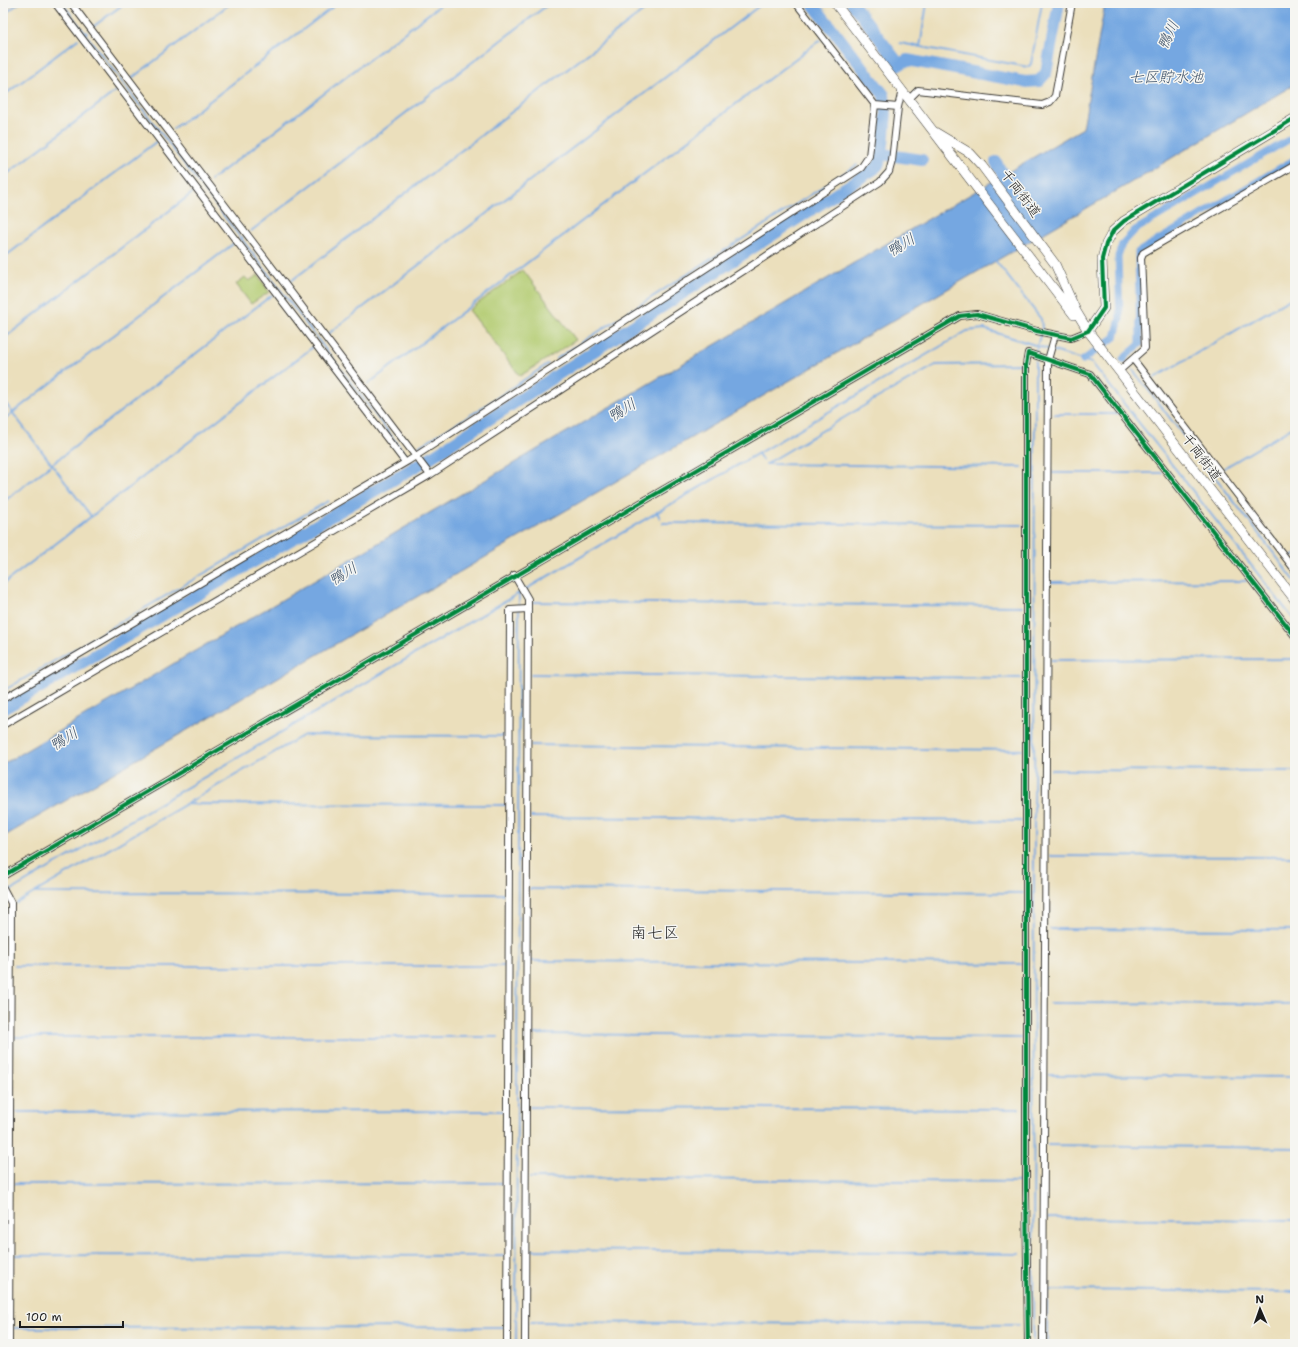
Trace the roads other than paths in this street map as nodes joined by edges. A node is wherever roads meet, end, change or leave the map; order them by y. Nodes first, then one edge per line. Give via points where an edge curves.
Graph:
1 (54, 3) edge
2 (71, 3) edge
3 (796, 3) edge
4 (836, 3) edge
5 (1072, 3) edge
6 (902, 90) junction
7 (909, 99) junction
8 (878, 105) junction
9 (898, 107) junction
10 (1295, 118) edge
11 (935, 132) junction
12 (1295, 165) edge
13 (1088, 331) junction
14 (1054, 339) junction
15 (1048, 358) junction
16 (1133, 359) junction
17 (1119, 371) junction
18 (412, 459) junction
19 (430, 475) junction
20 (1295, 570) edge
21 (516, 578) junction
22 (1295, 600) edge
23 (522, 609) junction
24 (1295, 636) edge
25 (3, 699) edge
26 (3, 725) edge
27 (3, 876) edge
28 (3, 888) edge
29 (9, 1344) edge
30 (506, 1344) edge
31 (525, 1344) edge
32 (1028, 1344) edge
33 (1043, 1344) edge

1 - 18 street
2 - 18 street
3 - 8 street
4 - 6 street, 千両街道
5 - 7 street via 1055,96 1050,102 1042,105 918,90
6 - 7 street, 千両街道
6 - 9 street
7 - 11 street, 千両街道
8 - 9 street
8 - 18 street via 869,156 861,168
9 - 19 street via 892,161 889,172 880,182
10 - 13 street via 1124,221 1113,231 1102,259 1104,308
11 - 13 street, 千両街道
11 - 13 street, 千両街道 via 970,153 982,166 1045,248
12 - 16 street via 1143,253 1141,258 1145,348
13 - 14 street via 1071,338
13 - 17 street, 千両街道
14 - 15 street
14 - 21 street via 1040,332 978,314 960,316
15 - 24 street via 1090,374
15 - 32 street via 1028,353 1026,365
15 - 33 street
16 - 17 street
16 - 20 street
17 - 22 street, 千両街道
18 - 19 street
18 - 25 street
19 - 26 street
21 - 23 street via 526,597
21 - 27 street
23 - 30 street via 510,610
23 - 31 street
28 - 29 street via 9,898 11,911

